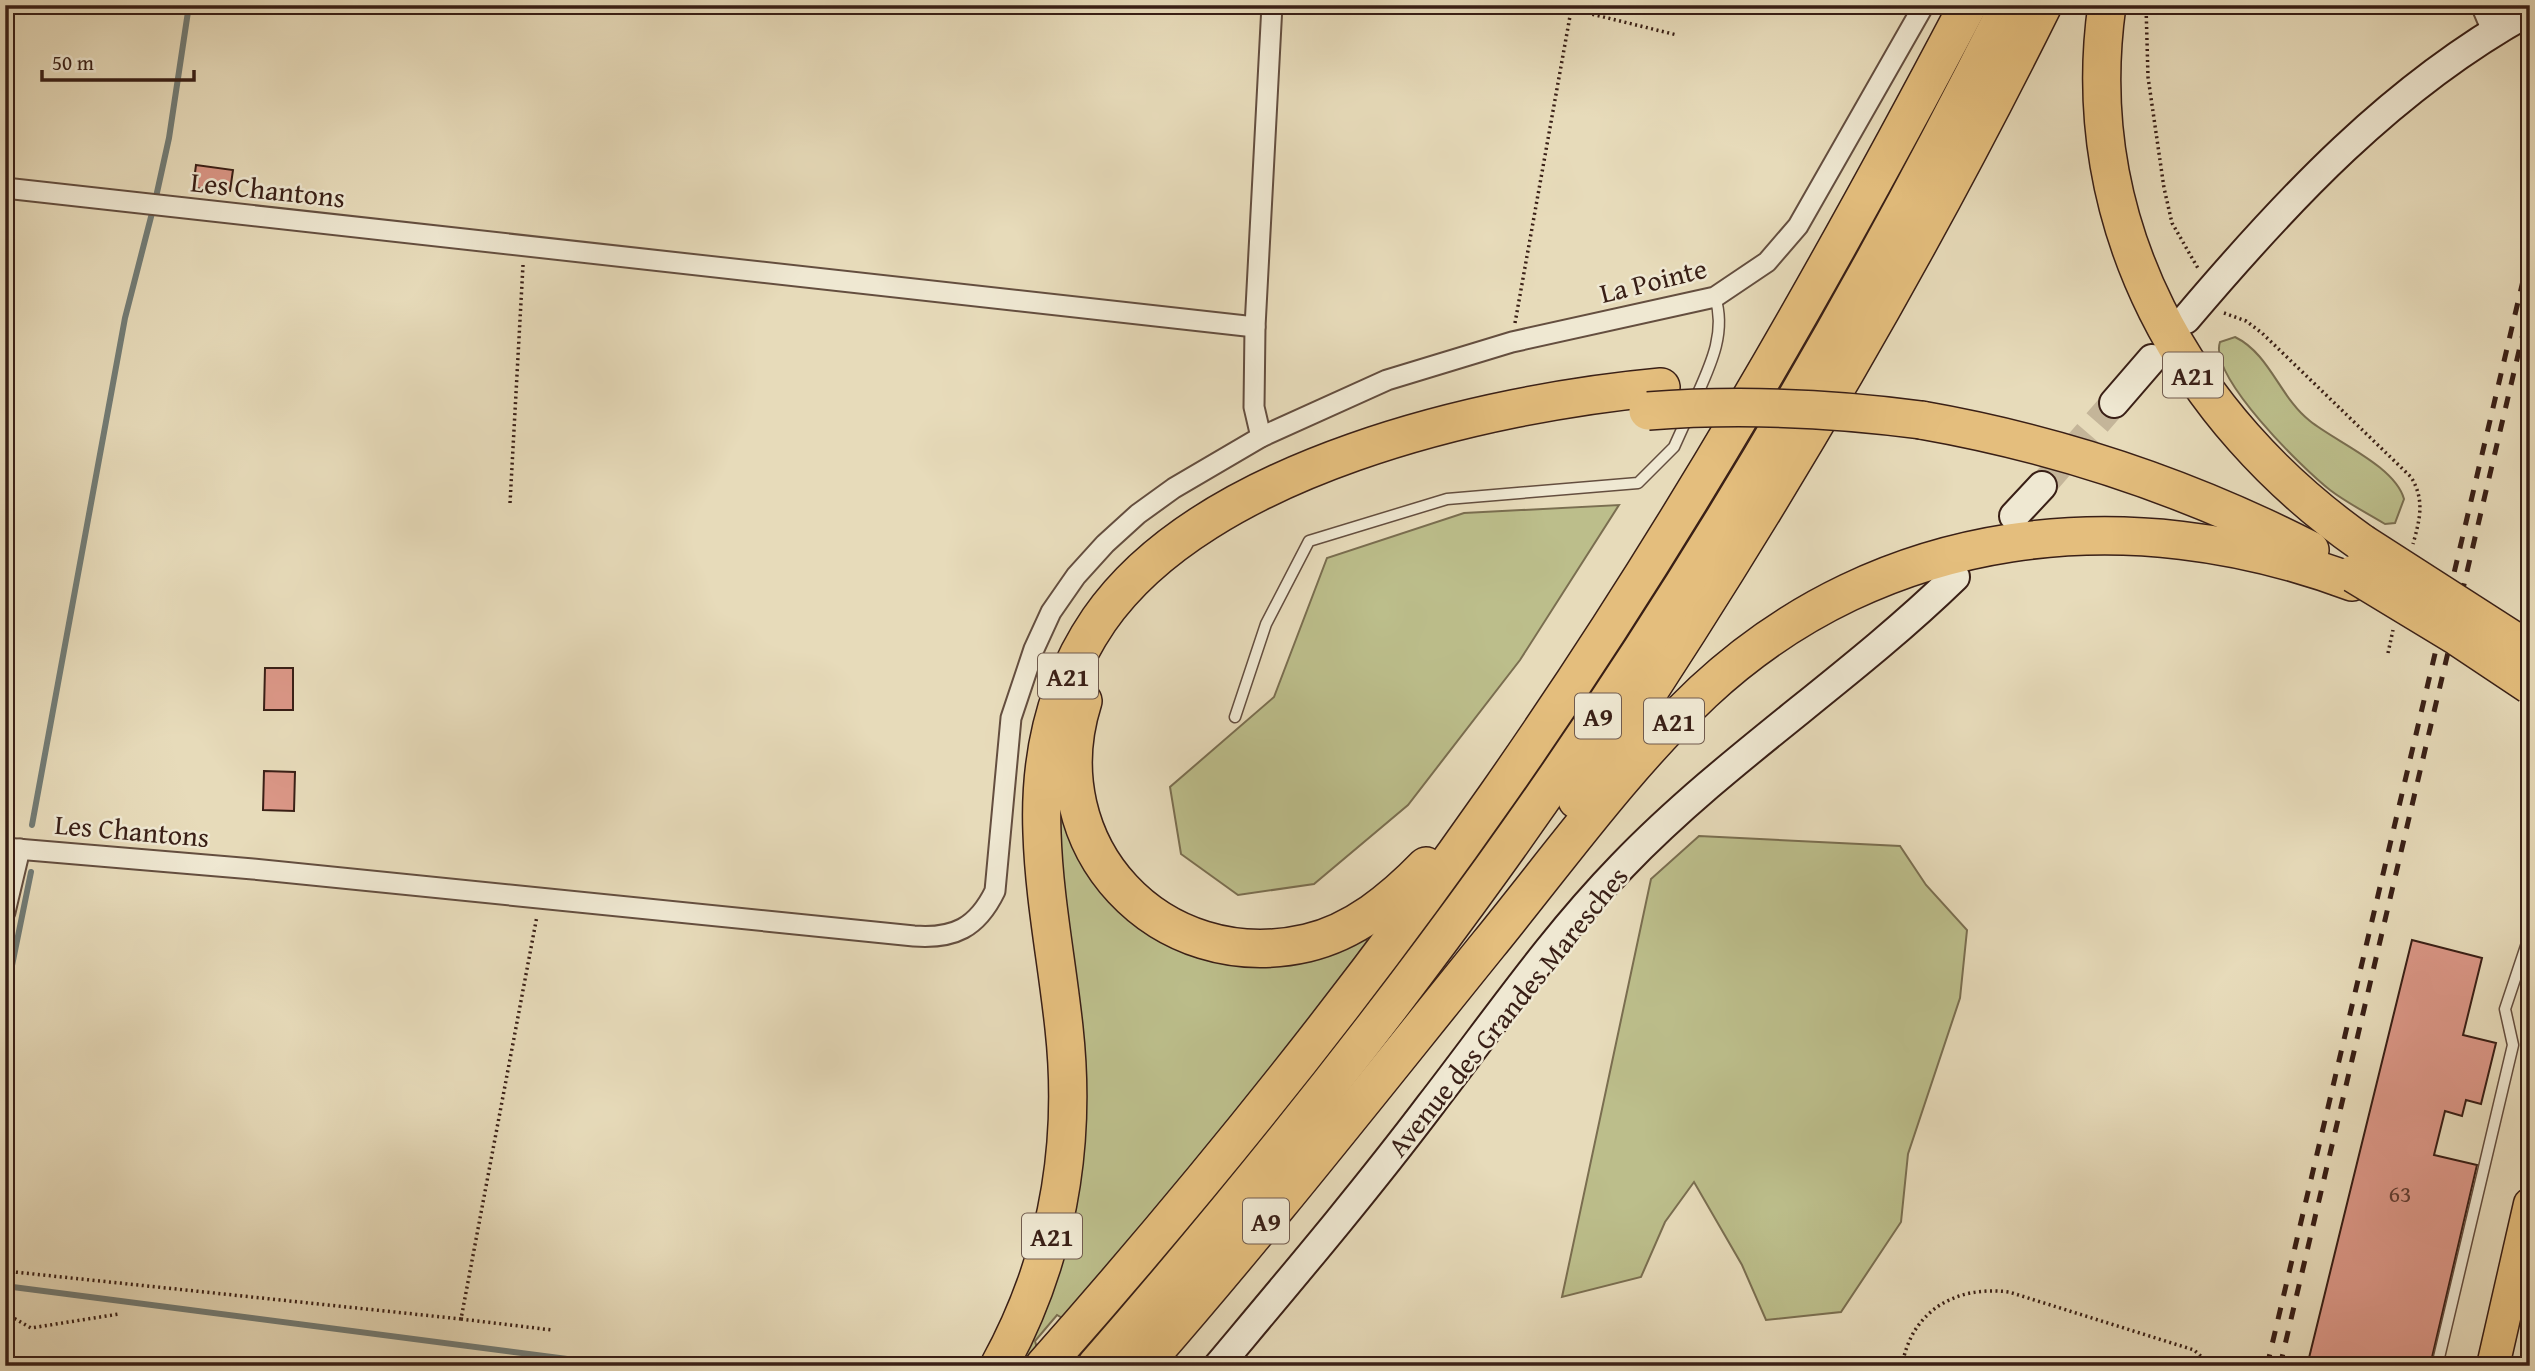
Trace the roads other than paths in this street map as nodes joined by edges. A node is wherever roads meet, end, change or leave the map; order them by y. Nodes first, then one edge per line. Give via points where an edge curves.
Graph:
1 (1272, 5) edge
2 (1924, 5) edge
3 (1968, 5) edge
4 (2009, 5) edge
5 (2043, 5) edge
6 (2106, 5) edge
7 (2481, 5) edge
8 (2530, 11) edge
9 (2493, 33) junction
10 (5, 188) edge
11 (1715, 297) junction
12 (2186, 319) dead end
13 (1255, 327) junction
14 (2152, 359) dead end
15 (1654, 399) junction
16 (2114, 403) tunnel mouth
17 (1261, 437) junction
18 (2042, 486) tunnel mouth
19 (2014, 516) dead end
20 (2357, 562) junction
21 (1955, 577) dead end
22 (2405, 588) junction
23 (2530, 651) edge
24 (2530, 685) edge
25 (1235, 716) dead end
26 (1536, 738) junction
27 (13, 848) edge
28 (541, 897) joint
29 (5, 912) edge
30 (2530, 933) edge
31 (1385, 1073) junction
32 (2530, 1204) edge
33 (999, 1366) edge
34 (1044, 1366) edge
35 (1096, 1366) edge
36 (1142, 1366) edge
37 (1217, 1366) edge
38 (2437, 1366) edge
39 (2493, 1366) edge

1 - 13 street
2 - 11 street, La Pointe via 1798,226 1768,262
3 - 26 highway, A21 via 1760,384
4 - 35 highway, A9 via 1815,368 1616,689 1495,866 1364,1042
5 - 31 highway, A9 via 1915,250 1756,526 1578,800
6 - 20 highway, A21 via 2102,91 2107,153 2126,233 2155,309 2188,368 2244,440
7 - 9 street
8 - 9 main road
9 - 12 main road via 2422,81 2331,160
10 - 13 street, Les Chantons
11 - 17 street, La Pointe via 1512,342 1387,380
11 - 25 lane via 1720,313 1716,354 1674,447 1638,483 1447,499 1309,541 1266,624
13 - 17 street via 1254,407
14 - 16 main road
15 - 20 highway, A21, bridge via 1696,407 1927,410 2153,481
15 - 26 highway, A21 via 1459,443 1332,485 1239,528 1165,581 1113,639 1085,695 1074,741 1076,800 1107,872 1129,898 1168,926 1237,948 1308,943 1344,929 1392,898 1441,851
15 - 33 highway, A21 via 1555,401 1476,416 1299,475 1217,516 1173,545 1100,618 1074,661 1055,709 1042,799 1044,871 1067,1063 1062,1186 1040,1279
17 - 28 street, La Pointe via 1138,514 1098,552 1051,612 1011,718 995,891 981,915 964,928 943,937 914,936
18 - 19 main road
20 - 22 highway, A21, bridge
20 - 31 highway, A21 via 2271,556 2203,541 2078,534 1966,551 1840,598 1748,655 1669,727
21 - 37 main road, Avenue des Grandes Maresches via 1898,631 1688,803 1620,867 1563,933 1345,1214
22 - 23 highway, A21, bridge
22 - 24 highway, A21, bridge
26 - 34 highway via 1388,947 1301,1060
27 - 28 street, Les Chantons
27 - 29 street
30 - 38 lane via 2505,1009 2513,1045
31 - 36 highway, A9
32 - 39 main road

